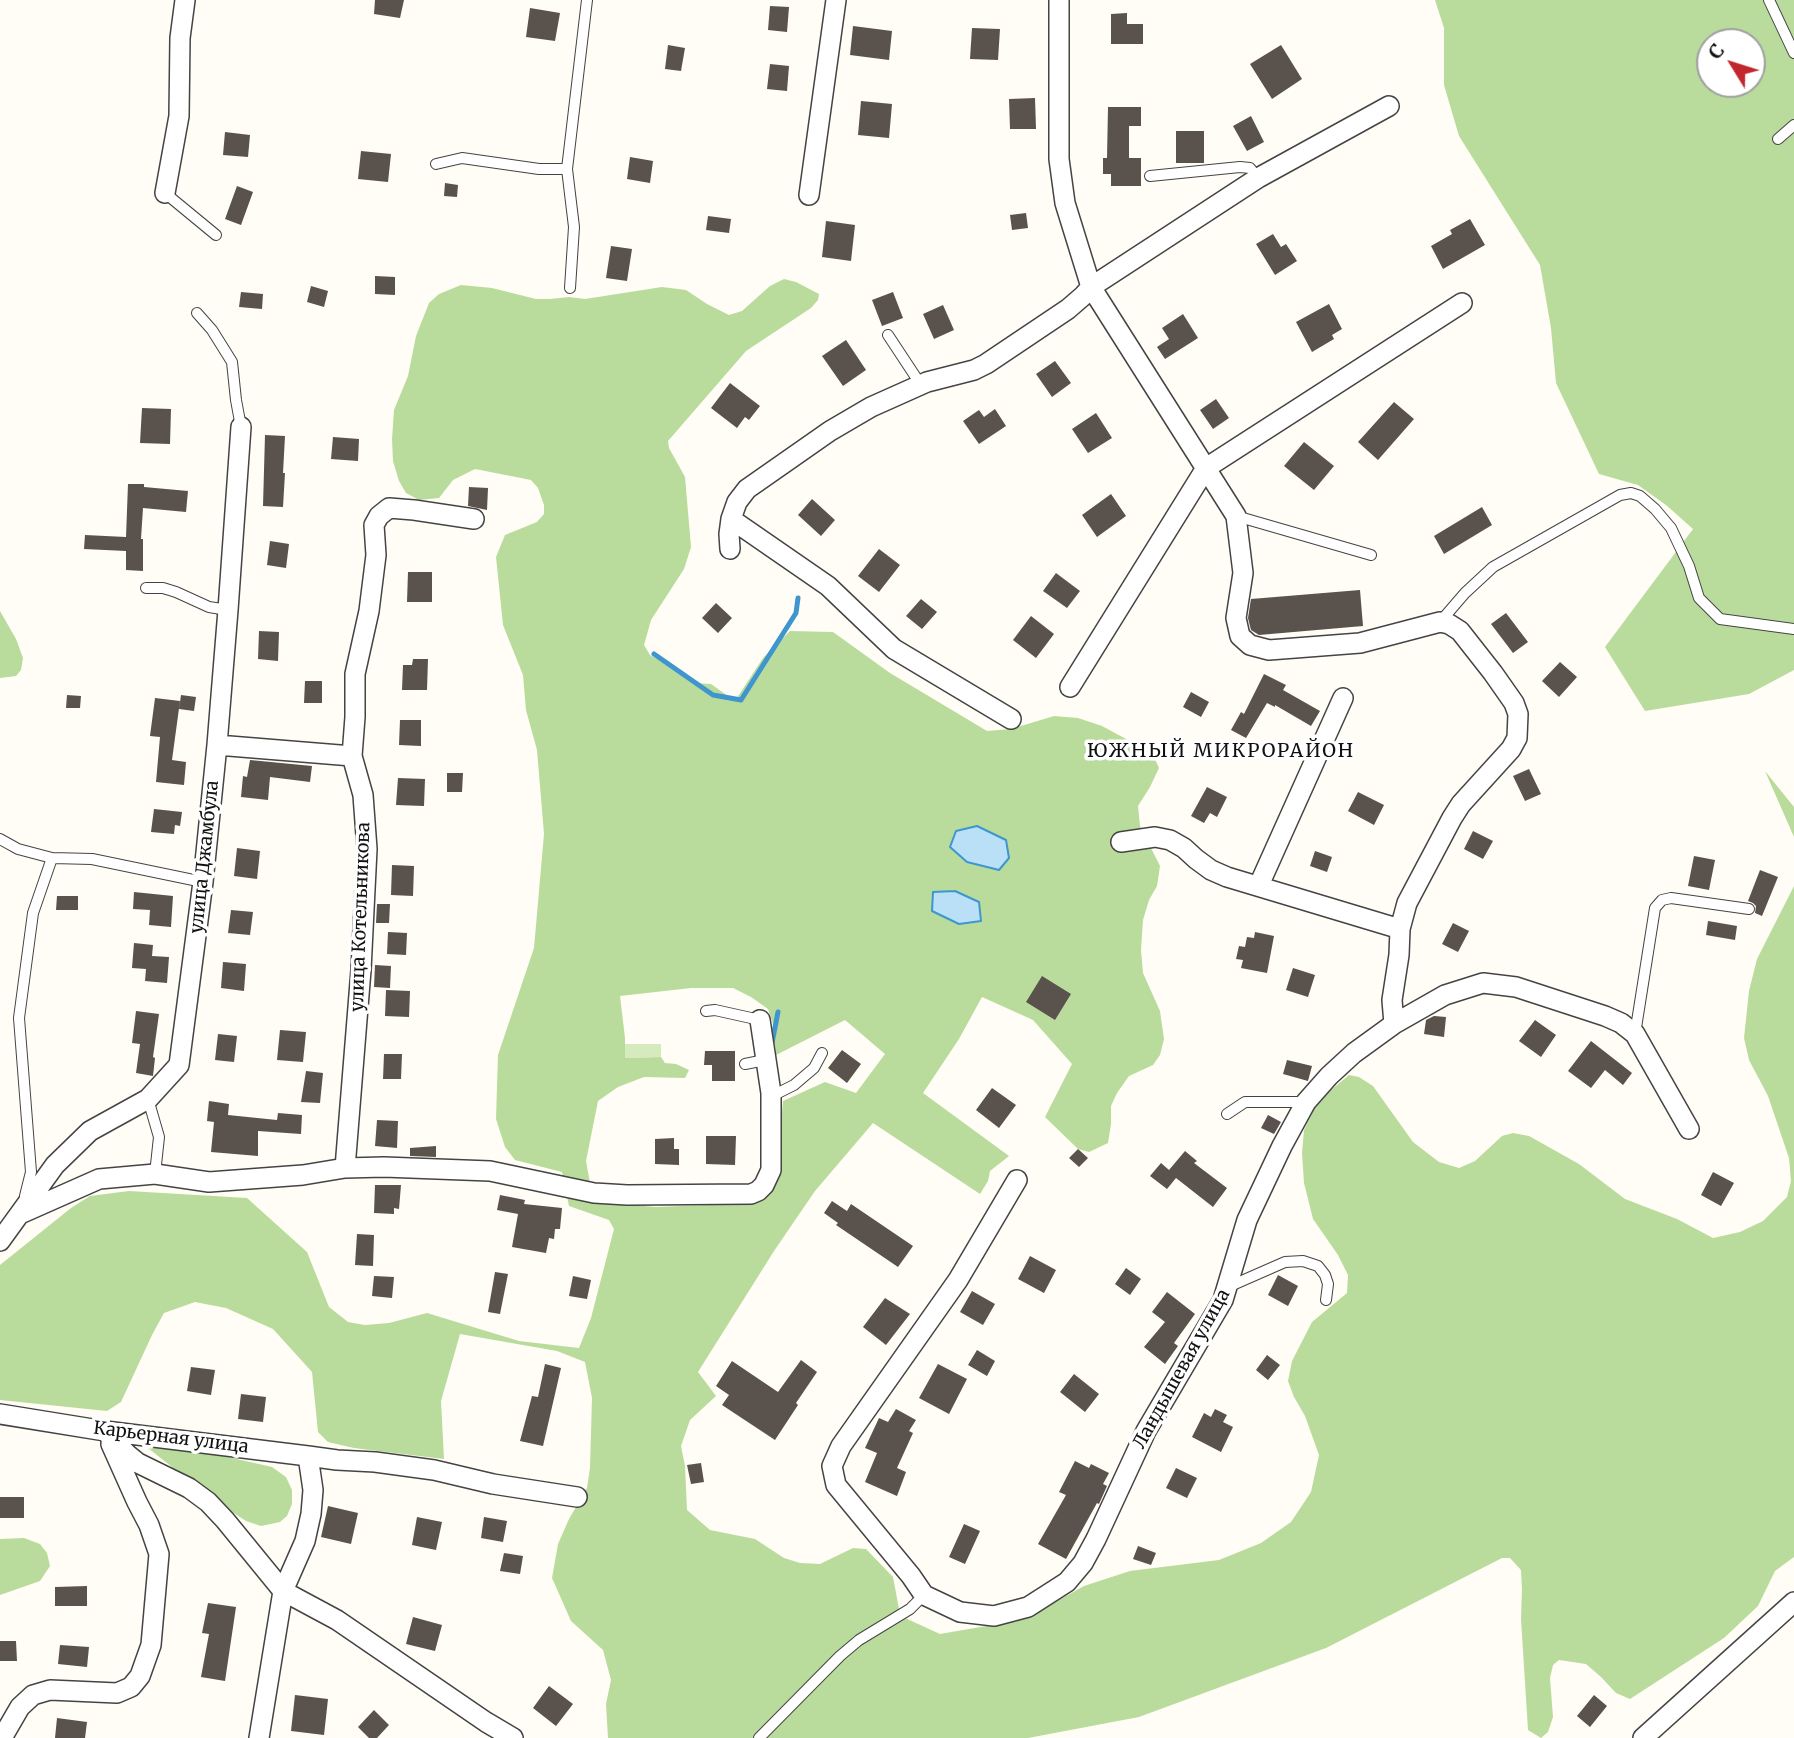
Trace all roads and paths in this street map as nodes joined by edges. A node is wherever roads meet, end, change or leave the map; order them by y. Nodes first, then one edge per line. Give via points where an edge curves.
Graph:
1 (185, 0) edge
2 (587, 0) edge
3 (836, 0) edge
4 (1059, 0) edge
5 (1769, 0) edge
6 (1794, 53) edge
7 (1389, 106) dead end
8 (1794, 125) edge
9 (1778, 139) dead end
10 (436, 164) dead end
11 (567, 169) junction
12 (1150, 176) dead end
13 (1258, 178) junction
14 (165, 193) joint
15 (809, 195) dead end
16 (216, 234) dead end
17 (1091, 287) junction
18 (570, 288) dead end
19 (1462, 303) dead end
20 (197, 313) dead end
21 (888, 335) dead end
22 (921, 386) junction
23 (241, 427) joint
24 (1206, 468) junction
25 (1236, 516) junction
26 (474, 519) dead end
27 (731, 519) junction
28 (730, 548) dead end
29 (1371, 555) dead end
30 (146, 588) dead end
31 (228, 610) junction
32 (1440, 622) junction
33 (1794, 629) edge
34 (1070, 687) dead end
35 (1343, 698) dead end
36 (1011, 719) dead end
37 (217, 745) junction
38 (352, 756) junction
39 (0, 839) edge
40 (1121, 842) dead end
41 (52, 858) junction
42 (203, 882) junction
43 (1259, 885) junction
44 (1749, 909) dead end
45 (1400, 929) junction
46 (706, 1011) dead end
47 (760, 1020) joint
48 (1394, 1024) junction
49 (1635, 1034) junction
50 (822, 1054) dead end
51 (765, 1060) junction
52 (745, 1064) dead end
53 (771, 1093) junction
54 (148, 1099) junction
55 (1306, 1102) junction
56 (1227, 1114) dead end
57 (1689, 1129) dead end
58 (345, 1168) junction
59 (155, 1174) junction
60 (1017, 1180) dead end
61 (20, 1214) junction
62 (0, 1241) edge
63 (1227, 1288) junction
64 (1326, 1300) dead end
65 (0, 1414) edge
66 (105, 1431) junction
67 (308, 1455) junction
68 (577, 1497) dead end
69 (283, 1591) junction
70 (924, 1595) junction
71 (1794, 1602) edge
72 (483, 1730) edge
73 (2, 1738) edge
74 (259, 1738) edge
75 (513, 1738) edge
76 (759, 1738) edge
77 (1643, 1738) edge

1 - 14 street via 179,116
2 - 11 lane
3 - 15 street
4 - 17 street via 1059,159 1065,203
5 - 6 lane
7 - 13 street
8 - 9 lane
10 - 11 lane via 461,158
11 - 18 lane via 574,227
12 - 13 lane via 1240,167 1250,168
13 - 17 street
14 - 16 lane
17 - 22 street via 1068,309 986,364
17 - 24 street
19 - 24 street
20 - 23 lane via 232,362
21 - 22 lane
22 - 27 street via 861,413 755,482 737,502
23 - 31 street, улица Джамбула
24 - 25 street
24 - 34 street
25 - 29 lane
25 - 32 street via 1243,573 1236,618 1240,636 1250,645 1269,650 1360,643
26 - 38 street, улица Котельникова via 389,508 374,525 376,555 355,674
27 - 28 street
27 - 36 street via 828,586 894,649
30 - 31 lane via 163,588
31 - 37 street, улица Джамбула
32 - 33 lane via 1493,567 1631,493 1655,509 1671,528 1699,598 1720,620
32 - 45 street via 1460,631 1514,703 1517,738 1452,818 1407,903
35 - 43 street
37 - 38 street
37 - 42 street, улица Джамбула
38 - 58 street, улица Котельникова via 363,795 367,849
39 - 41 lane
40 - 43 street via 1155,837 1170,840 1211,870
41 - 42 lane via 92,859
41 - 61 lane via 33,913 19,1018 32,1172
42 - 54 street, улица Джамбула via 179,1065
43 - 45 street
44 - 49 lane via 1662,900 1655,908
45 - 48 street via 1392,1000
46 - 47 lane
47 - 51 street
48 - 49 street, Ландышевая улица via 1445,995 1483,982 1516,987 1605,1016
48 - 55 street, Ландышевая улица via 1354,1053
49 - 57 street, Ландышевая улица
50 - 53 lane via 794,1085
51 - 52 lane
51 - 53 street
53 - 58 street via 771,1170 764,1185 751,1194 594,1193 490,1171
54 - 59 lane via 159,1137
54 - 61 street, улица Джамбула via 90,1131 55,1166
55 - 56 lane via 1245,1102
55 - 63 street, Ландышевая улица via 1247,1220
58 - 59 street via 209,1182
59 - 61 street via 99,1179
60 - 70 street via 958,1280 841,1446 832,1466 836,1485
61 - 62 street, улица Джамбула
63 - 64 lane via 1285,1262 1303,1261 1318,1266 1325,1275
63 - 70 street, Ландышевая улица via 1146,1431 1090,1551 1067,1582 1028,1607 995,1616 961,1612
65 - 66 street, Карьерная улица
66 - 67 street, Карьерная улица
66 - 69 street via 138,1463 208,1502
66 - 73 street via 159,1554 151,1645 131,1687 117,1693 50,1690 33,1695 20,1707
67 - 68 street, Карьерная улица via 434,1470
67 - 69 street via 312,1514
69 - 72 street via 337,1620
69 - 74 street
70 - 76 lane via 840,1656
71 - 77 street
72 - 75 street

